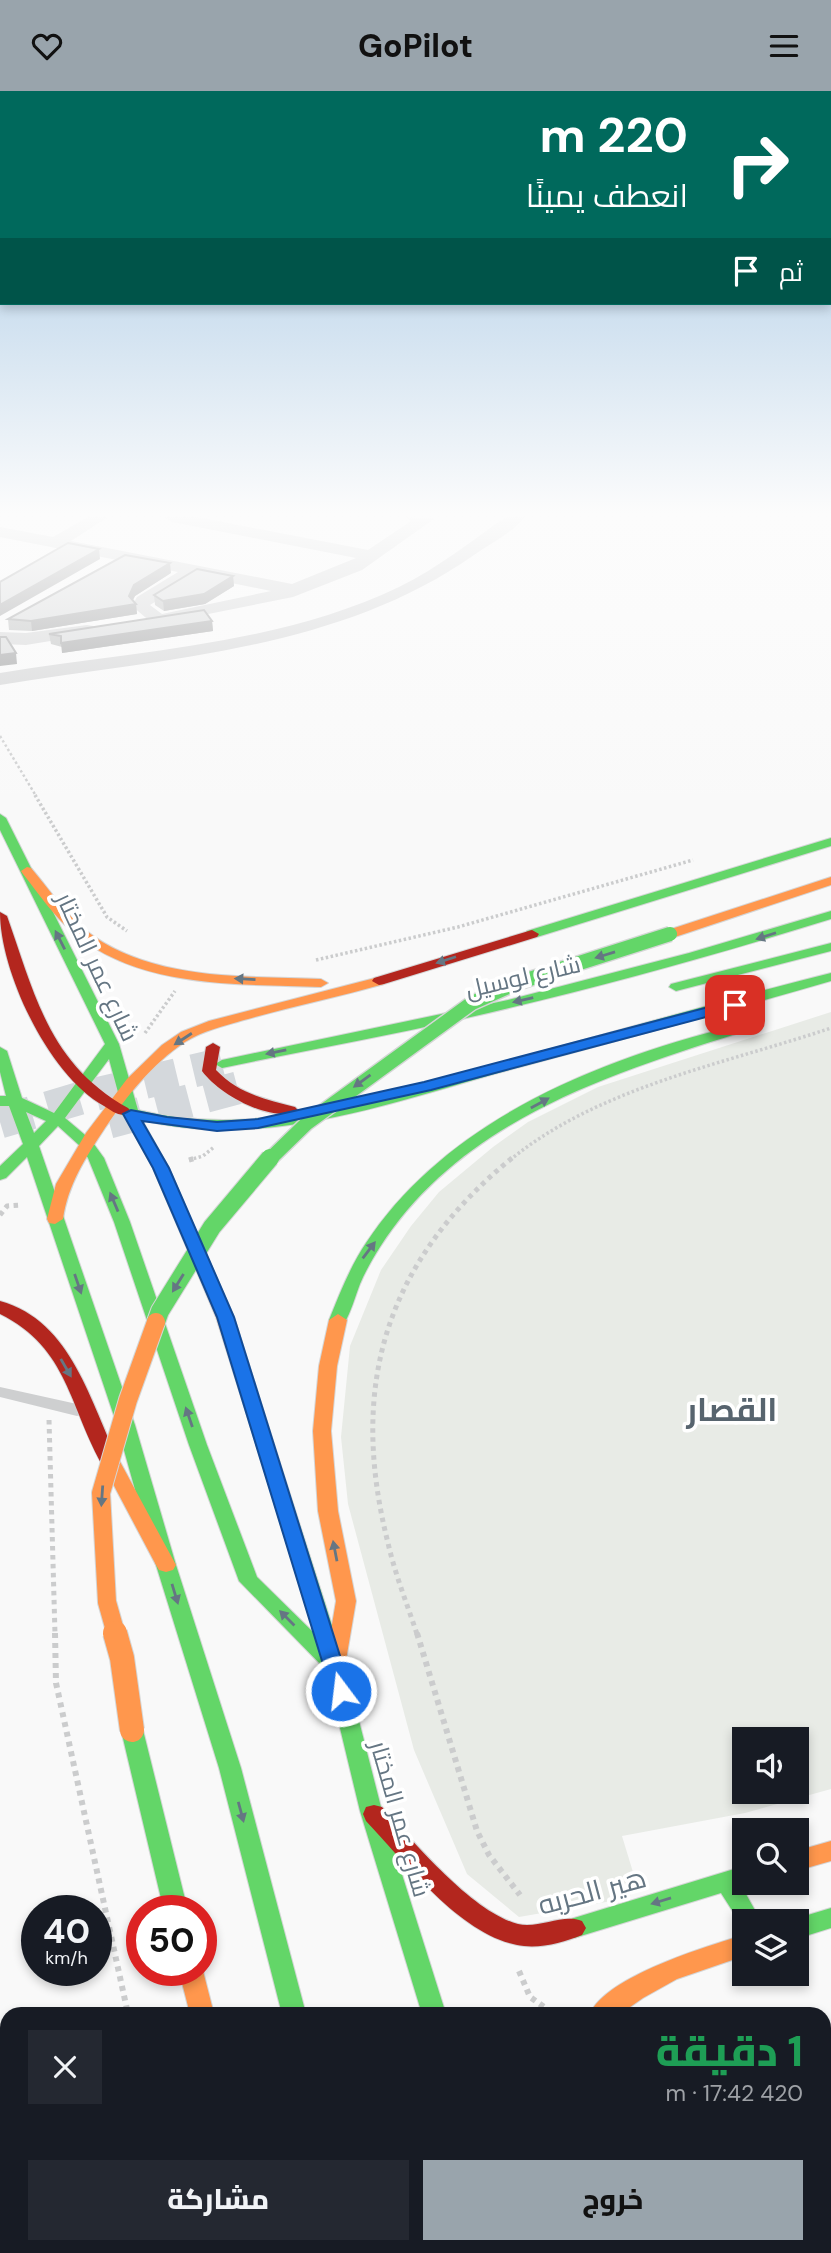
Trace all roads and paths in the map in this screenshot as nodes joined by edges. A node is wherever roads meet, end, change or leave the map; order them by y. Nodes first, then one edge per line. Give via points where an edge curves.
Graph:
1 (164, 618) edge
2 (335, 618) edge
3 (158, 619) joint
4 (137, 622) edge
5 (103, 628) edge
6 (0, 638) edge
7 (4, 678) edge
8 (0, 736) edge
9 (0, 818) edge
10 (831, 842) edge
11 (700, 858) dead end
12 (27, 871) junction
13 (831, 881) edge
14 (831, 915) edge
15 (0, 916) edge
16 (132, 934) dead end
17 (831, 947) edge
18 (309, 961) dead end
19 (188, 973) junction
20 (831, 977) edge
21 (362, 986) junction
22 (663, 990) dead end
23 (317, 997) junction
24 (749, 1025) dead end
25 (831, 1028) edge
26 (451, 1041) dead end
27 (112, 1044) junction
28 (168, 1049) junction
29 (0, 1051) edge
30 (372, 1058) dead end
31 (222, 1064) tunnel mouth
32 (83, 1087) junction
33 (123, 1094) junction
34 (7, 1101) edge
35 (111, 1106) junction
36 (344, 1106) junction
37 (131, 1114) junction
38 (57, 1119) junction
39 (217, 1127) junction
40 (86, 1143) junction
41 (32, 1146) junction
42 (161, 1168) junction
43 (0, 1175) edge
44 (0, 1196) edge
45 (7, 1206) dead end
46 (55, 1219) junction
47 (0, 1307) edge
48 (0, 1392) edge
49 (47, 1402) junction
50 (87, 1413) junction
51 (166, 1565) junction
52 (335, 1666) junction
53 (371, 1811) junction
54 (831, 1851) edge
55 (809, 1857) edge
56 (732, 1879) edge
57 (726, 1881) junction
58 (172, 1895) edge
59 (741, 1909) edge
60 (831, 1918) edge
61 (809, 1925) edge
62 (520, 1935) junction
63 (732, 1949) edge
64 (195, 1986) edge
65 (126, 2007) edge
66 (200, 2007) edge
67 (292, 2007) edge
68 (432, 2007) edge
69 (544, 2007) edge
70 (610, 2007) edge

1 - 3 street
2 - 7 street via 231,644
3 - 4 street
5 - 6 street via 26,639
8 - 16 path via 107,918
9 - 12 main road, شارع عمر المختار
10 -> 21 main road
11 - 18 path via 527,910
12 - 19 main road via 90,939 137,960
27 -> 12 main road, شارع عمر المختار
13 -> 58 main road, bridge via 517,983 472,1003 307,1123 257,1171 212,1227 160,1311 101,1493 107,1602
14 -> 31 main road, شارع لوسيل via 581,986
15 - 32 main road via 38,1014 72,1077
17 - 22 main road
21 -> 19 main road
19 - 28 path via 145,1033 155,1035
20 - 36 main road
21 - 23 main road
23 -> 28 main road via 207,1026
23 - 36 main road via 216,1041 209,1071 220,1086 244,1100 293,1110
52 -> 24 main road via 346,1607 331,1533 322,1429 330,1352 362,1260 395,1216 449,1162 482,1137 545,1099 604,1073
25 - 62 path via 620,1097 536,1140 447,1217 413,1266 390,1316 374,1395 375,1457 385,1529 471,1816 486,1851 520,1895
26 - 30 main road
27 - 32 main road
27 - 33 main road, شارع عمر المختار
28 - 33 main road
29 - 34 main road via 10,1074
32 - 35 main road
32 - 38 main road
33 - 35 main road
33 - 37 main road, شارع عمر المختار
34 - 38 main road
34 - 41 main road
35 - 37 main road
35 - 40 main road
36 - 39 main road via 258,1124
37 - 39 main road
37 - 42 main road, شارع عمر المختار
38 - 40 main road
38 - 41 main road
39 - 42 path via 219,1143 203,1156
40 - 46 main road via 63,1181
52 -> 40 main road via 249,1581 122,1222
41 - 43 main road
41 - 46 main road
42 - 52 main road, شارع عمر المختار via 225,1317
44 - 45 path
46 -> 51 main road via 126,1425
47 -> 50 main road via 44,1333
48 - 49 lane
49 - 50 lane
49 - 65 path via 56,1683
50 - 51 main road
51 -> 67 main road via 229,1768
52 - 53 main road, شارع عمر المختار
53 - 62 main road, هير الحربه via 454,1895 487,1922
53 - 68 main road, شارع عمر المختار
54 - 55 main road
56 - 57 main road, هير الحربه
57 - 59 main road
57 -> 62 main road, هير الحربه via 600,1922 550,1934
60 - 61 main road
62 - 69 path via 522,1983 530,1997
63 - 70 main road via 665,1969
64 - 66 main road

